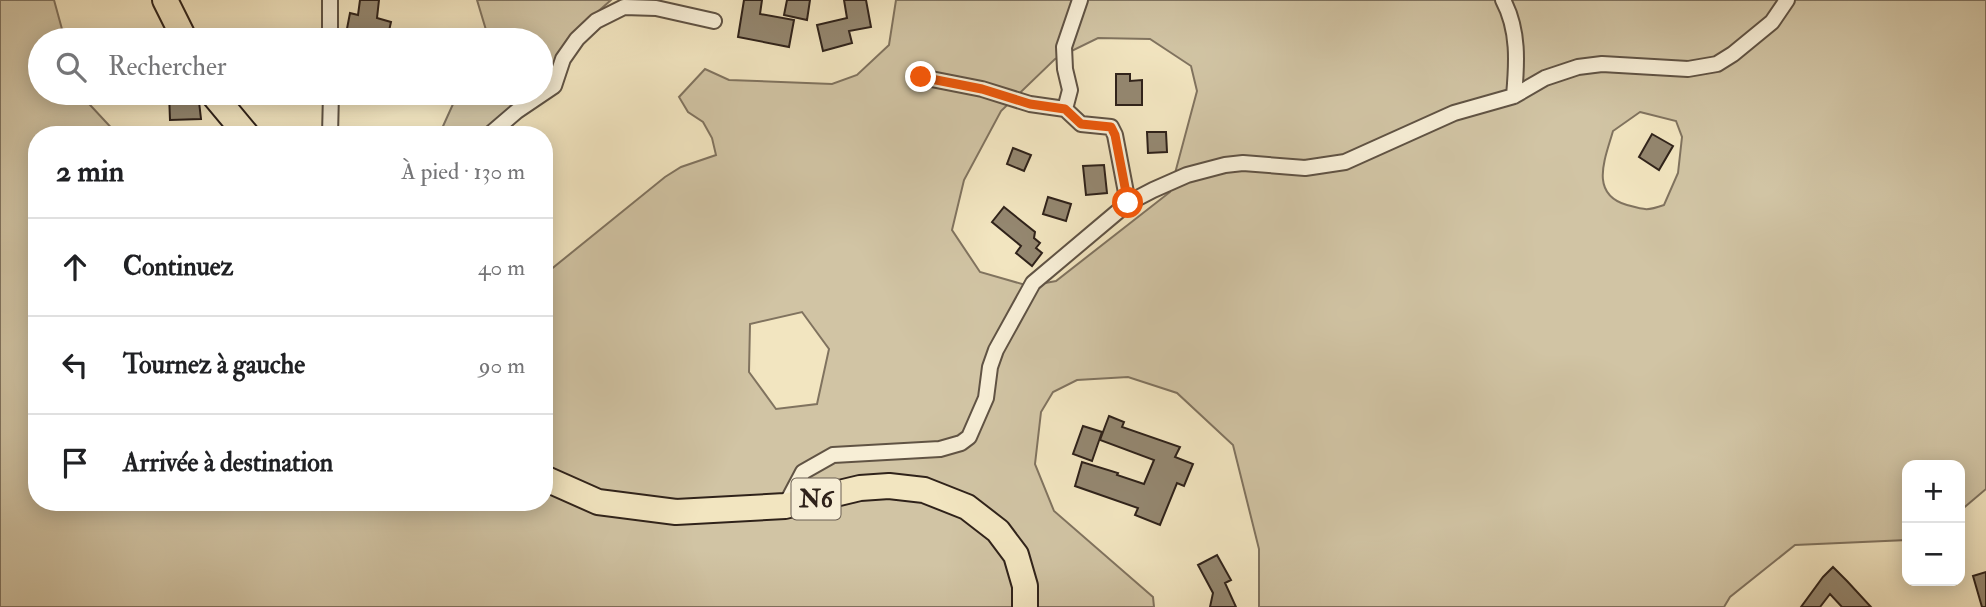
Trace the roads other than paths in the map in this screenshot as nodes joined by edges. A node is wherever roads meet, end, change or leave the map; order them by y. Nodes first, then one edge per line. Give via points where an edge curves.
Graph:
1 (165, 0) edge
2 (330, 0) edge
3 (1080, 0) edge
4 (1503, 0) edge
5 (1787, 0) edge
6 (714, 20) dead end
7 (179, 28) edge
8 (330, 28) edge
9 (921, 77) dead end
10 (553, 87) edge
11 (1514, 96) junction
12 (222, 105) edge
13 (331, 105) edge
14 (526, 105) edge
15 (1065, 109) junction
16 (240, 126) edge
17 (330, 126) edge
18 (500, 126) edge
19 (1128, 203) junction
20 (553, 482) edge
21 (785, 506) junction
22 (1025, 607) edge

1 - 7 highway
2 - 8 street
3 - 15 street via 1064,47 1070,90
4 - 11 street via 1518,52
5 - 11 street via 1772,22 1717,64 1688,69 1592,64 1545,78
6 - 10 street via 656,8 624,7 596,21 577,39 563,59
9 - 15 street
11 - 19 street via 1454,113 1345,162 1305,168 1225,165 1187,175
12 - 16 highway
13 - 17 street
14 - 18 street
15 - 19 street via 1081,124 1111,127
19 - 21 street via 1033,283 996,350 986,398 969,437 940,449 833,455 803,472
20 - 21 highway, N6 via 598,502 639,509 676,512
21 - 22 highway, N6 via 860,488 889,486 924,490 967,507 998,531 1016,555 1025,586

